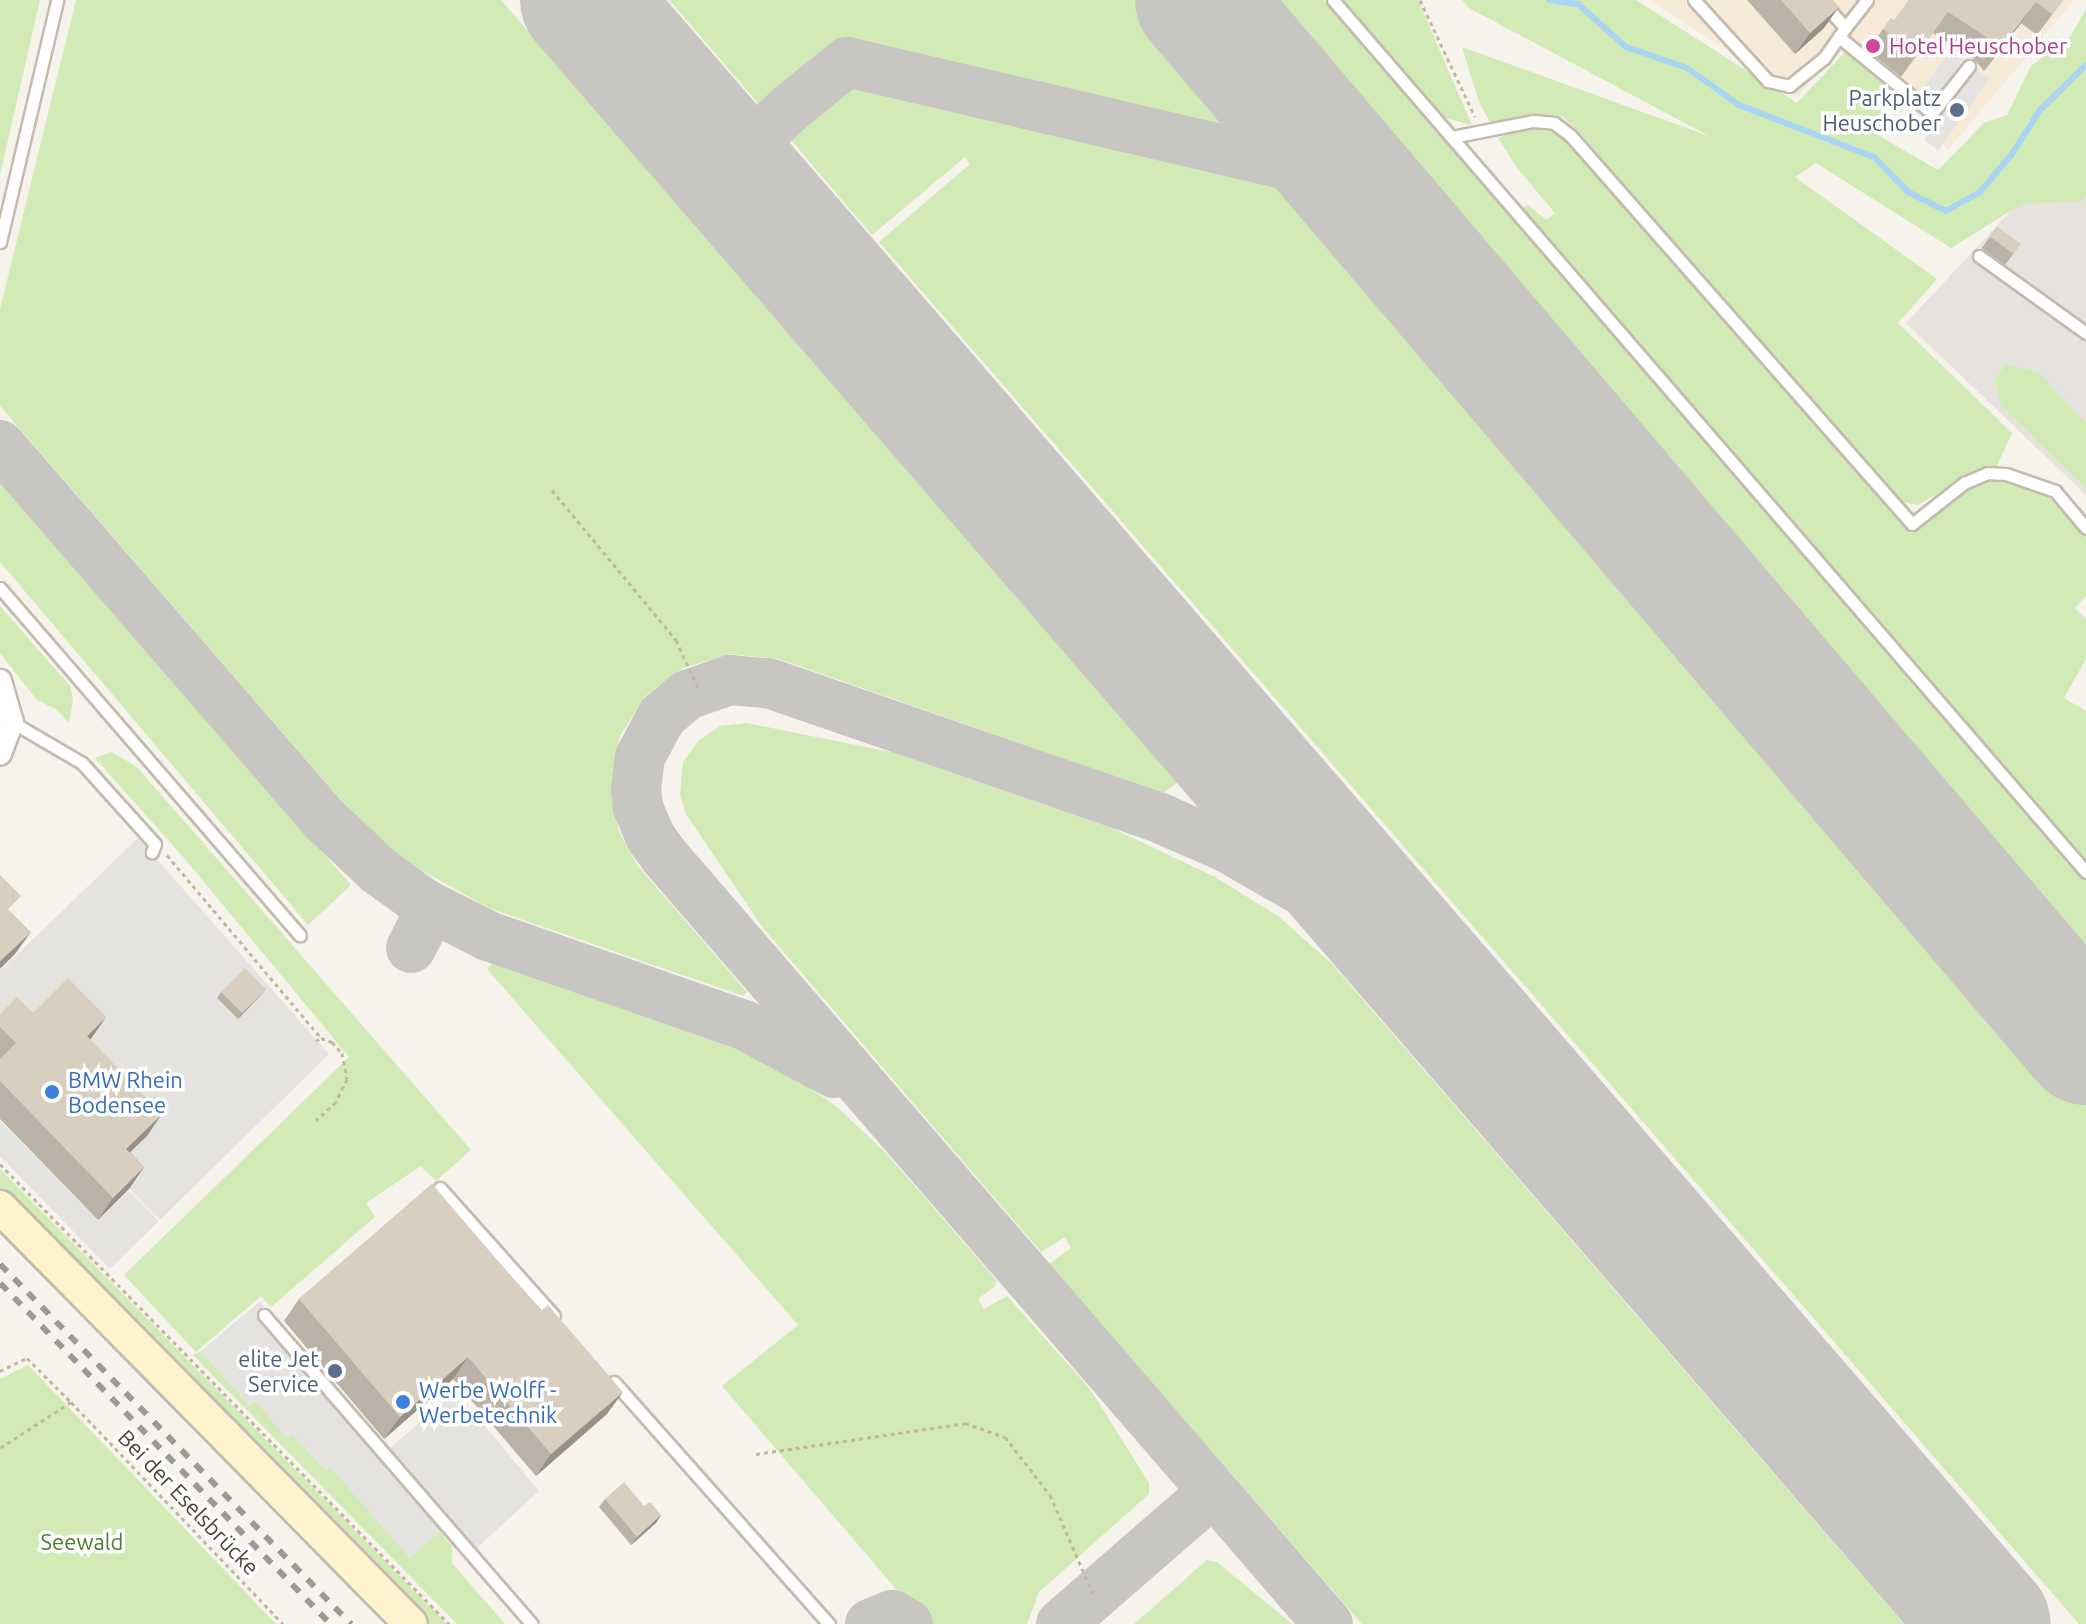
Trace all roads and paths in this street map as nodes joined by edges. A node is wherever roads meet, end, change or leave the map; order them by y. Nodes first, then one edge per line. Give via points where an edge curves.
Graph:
1 (57, 0) edge
2 (1333, 0) edge
3 (1420, 0) edge
4 (1694, 0) edge
5 (1821, 0) edge
6 (1867, 0) edge
7 (1842, 32) junction
8 (1969, 66) dead end
9 (1481, 131) junction
10 (1452, 137) junction
11 (0, 242) edge
12 (1979, 256) dead end
13 (2086, 333) edge
14 (552, 490) dead end
15 (2086, 528) edge
16 (0, 588) edge
17 (0, 681) edge
18 (698, 688) dead end
19 (12, 722) junction
20 (0, 754) edge
21 (153, 848) joint
22 (2086, 872) edge
23 (300, 935) dead end
24 (321, 1038) junction
25 (316, 1041) dead end
26 (316, 1120) dead end
27 (0, 1164) edge
28 (440, 1188) edge
29 (0, 1207) edge
30 (264, 1315) dead end
31 (566, 1329) edge
32 (0, 1371) edge
33 (608, 1376) edge
34 (71, 1402) junction
35 (0, 1448) edge
36 (756, 1454) dead end
37 (1094, 1596) dead end
38 (283, 1624) edge
39 (411, 1624) edge
40 (449, 1624) edge
41 (532, 1624) edge
42 (829, 1624) edge

1 - 11 lane
2 - 10 lane
3 - 9 path
4 - 7 lane via 1768,81 1789,86 1824,58
5 - 7 lane
6 - 7 lane
7 - 8 lane via 1932,113
9 - 10 lane
9 - 15 lane via 1533,121 1554,123 1570,135 1912,524 1964,483 1987,473 2055,491
10 - 22 lane
12 - 13 lane
14 - 18 path via 676,640
16 - 23 lane
17 - 19 street
19 - 20 street
19 - 21 lane via 82,763
21 - 24 path via 181,867
24 - 25 path
24 - 26 path via 342,1053 347,1079 336,1102
27 - 40 path
28 - 31 lane
29 - 39 street
30 - 41 lane
32 - 34 path, Bei der Eselsbrücke via 27,1358
33 - 42 lane
34 - 35 path
34 - 38 path, Bei der Eselsbrücke
36 - 37 path via 965,1423 1005,1437 1050,1495

